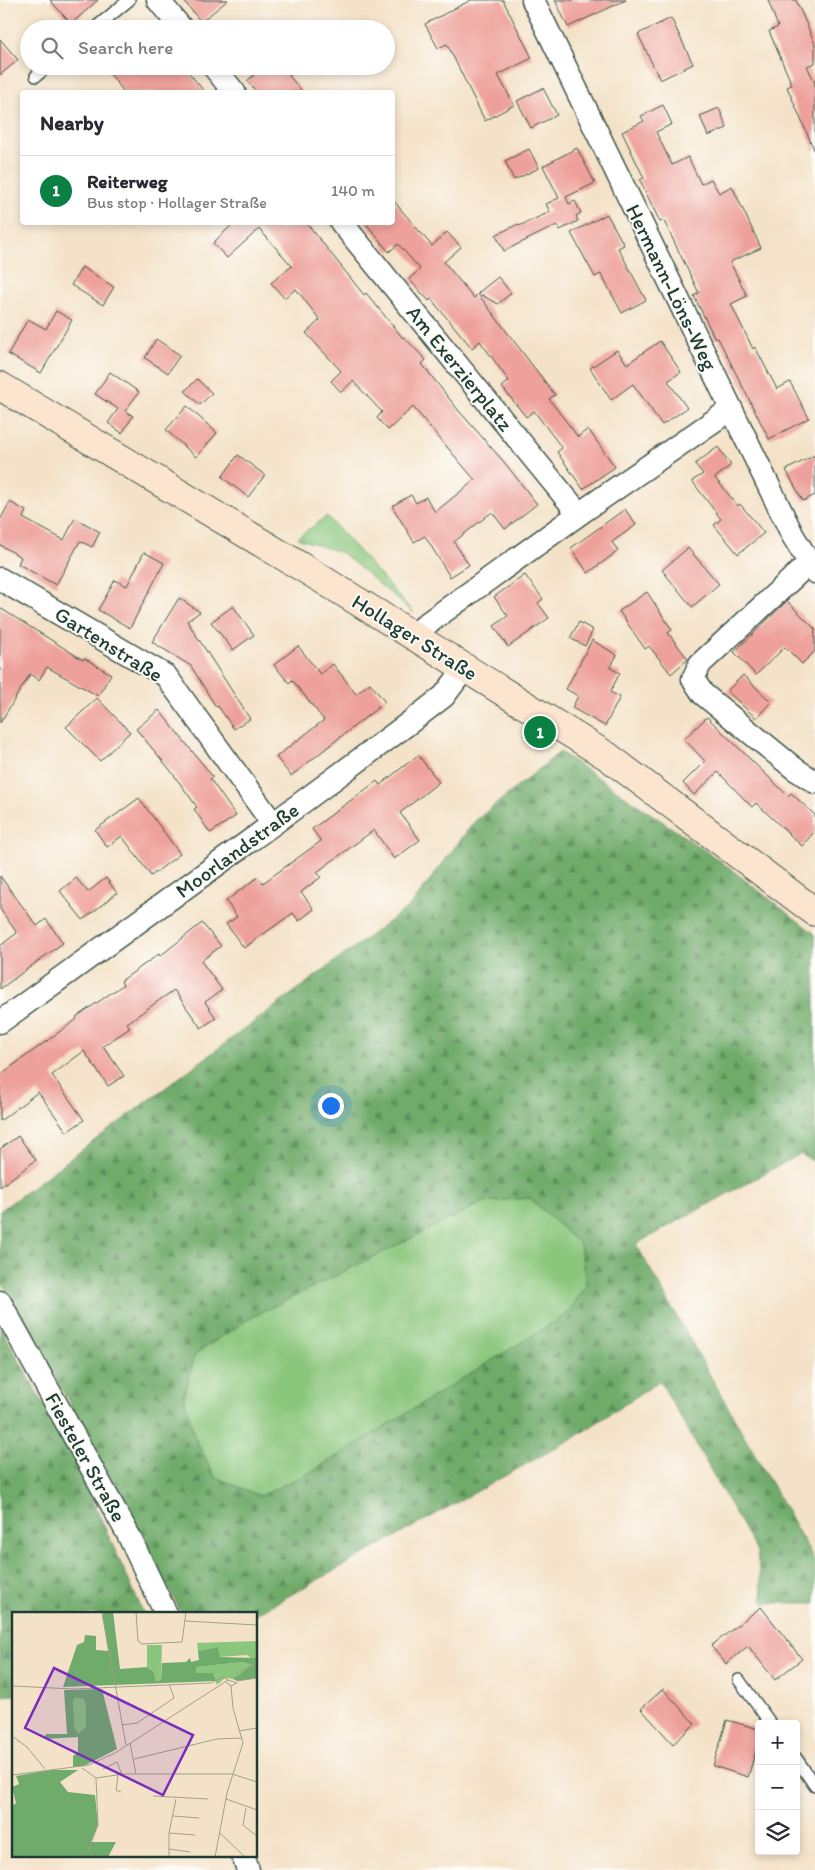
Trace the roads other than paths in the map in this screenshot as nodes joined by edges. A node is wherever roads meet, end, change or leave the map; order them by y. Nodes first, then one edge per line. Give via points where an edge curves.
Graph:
1 (129, 0) edge
2 (158, 0) edge
3 (532, 0) edge
4 (105, 20) edge
5 (175, 20) edge
6 (220, 75) edge
7 (232, 90) edge
8 (342, 225) edge
9 (0, 386) edge
10 (731, 410) junction
11 (579, 514) junction
12 (812, 568) edge
13 (0, 579) edge
14 (416, 637) junction
15 (465, 668) junction
16 (815, 782) edge
17 (274, 824) junction
18 (815, 912) edge
19 (0, 1022) edge
20 (0, 1302) edge
21 (165, 1612) edge
22 (739, 1680) dead end
23 (768, 1720) edge
24 (800, 1764) edge
25 (815, 1786) edge
26 (244, 1858) edge
27 (248, 1870) edge

1 - 4 lane
2 - 5 street
3 - 10 street, Hermann-Löns-Weg
6 - 7 street
8 - 11 street, Am Exerzierplatz
9 - 14 main road, Hollager Straße
10 - 11 street
10 - 12 street, Hermann-Löns-Weg
11 - 14 street via 425,625
12 - 16 street via 700,664 693,679 703,694 795,770
13 - 17 street, Gartenstraße via 166,676
14 - 15 main road, Hollager Straße
15 - 17 street, Moorlandstraße via 444,696
15 - 18 main road, Hollager Straße via 607,756
17 - 19 street, Moorlandstraße
20 - 21 street, Fiesteler Straße via 128,1534
22 - 23 lane
24 - 25 lane
26 - 27 street

